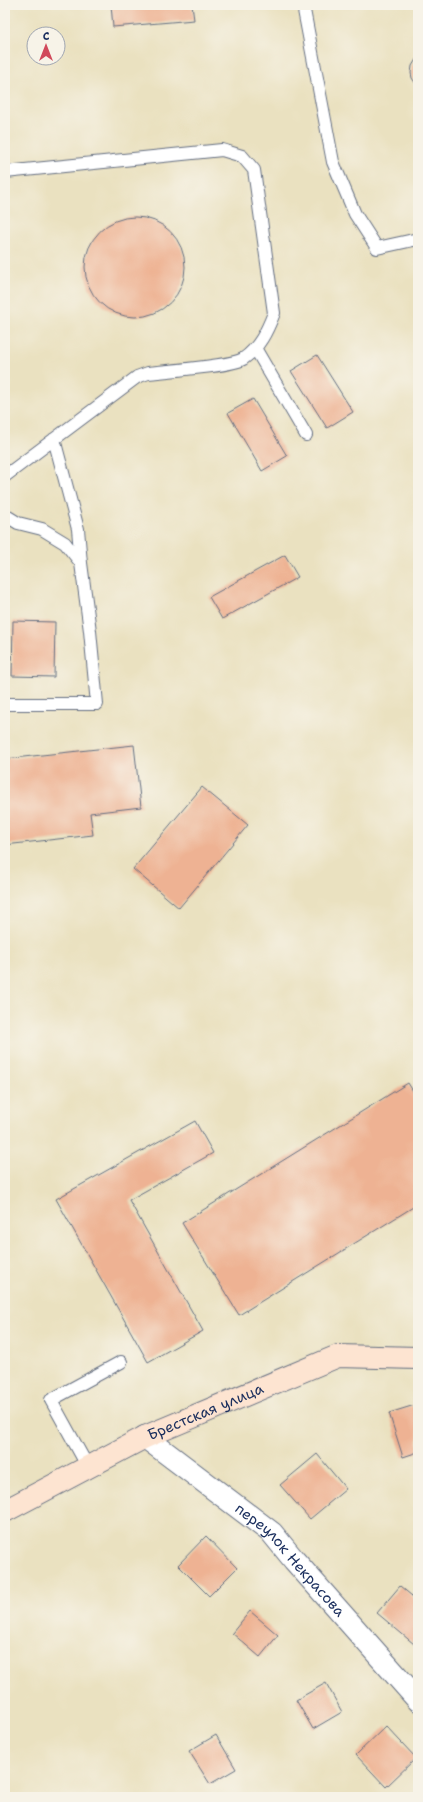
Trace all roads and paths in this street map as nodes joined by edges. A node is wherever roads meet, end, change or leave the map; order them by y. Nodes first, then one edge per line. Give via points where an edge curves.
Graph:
1 (303, 5) edge
2 (5, 172) edge
3 (418, 239) edge
4 (255, 348) junction
5 (306, 435) dead end
6 (54, 439) junction
7 (5, 476) edge
8 (5, 515) edge
9 (81, 563) junction
10 (5, 704) edge
11 (418, 1358) edge
12 (121, 1362) dead end
13 (146, 1437) junction
14 (88, 1467) junction
15 (5, 1511) edge
16 (418, 1700) edge

1 - 3 lane via 333,162 355,214 377,248
2 - 4 lane via 222,150 242,156 254,170 274,314 267,332
4 - 5 lane
4 - 6 lane via 242,360 148,373 137,377
6 - 7 lane
6 - 9 lane via 78,529
8 - 9 lane via 18,523 42,529 65,543
9 - 10 lane via 97,704
11 - 13 street, Брестская улица via 338,1356
12 - 14 lane via 52,1400
13 - 14 street, Брестская улица
13 - 16 street, переулок Некрасова via 272,1533
14 - 15 street, Брестская улица

